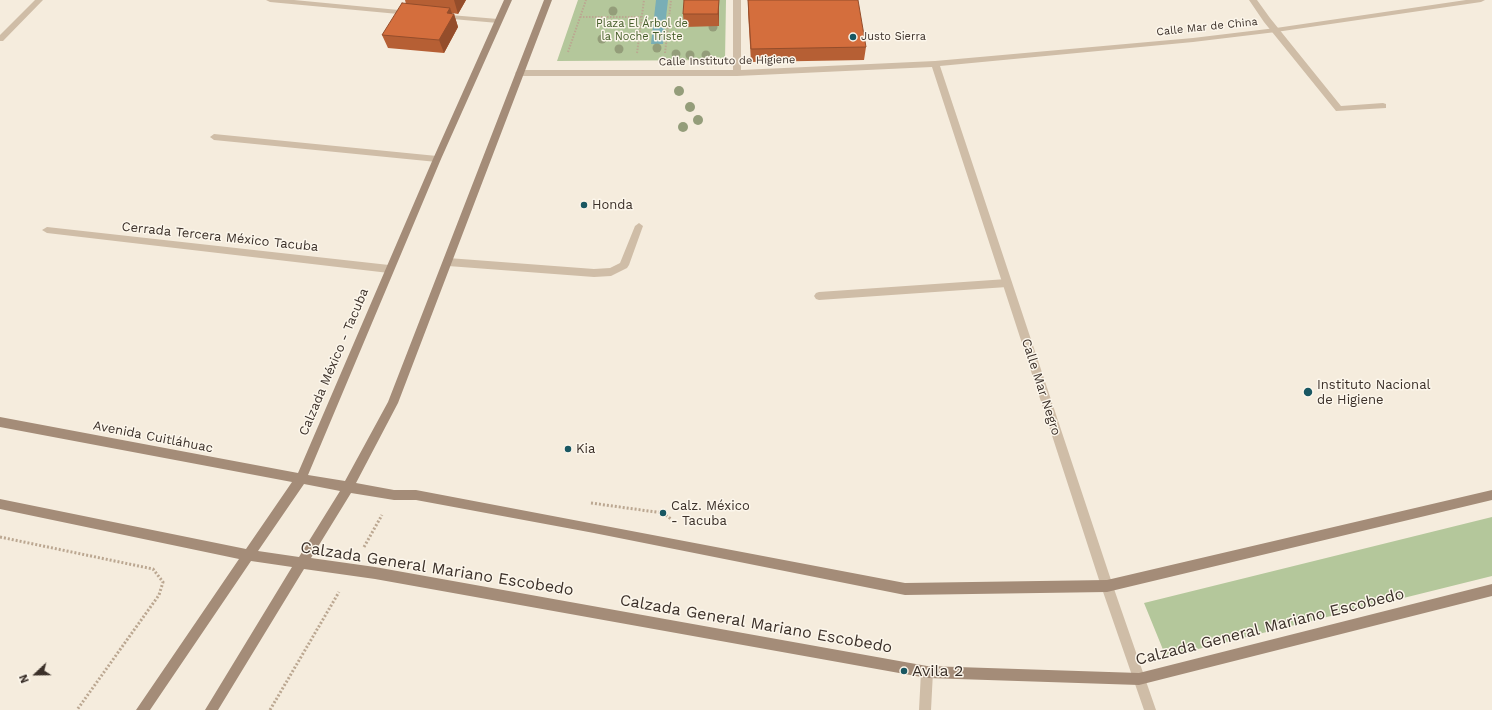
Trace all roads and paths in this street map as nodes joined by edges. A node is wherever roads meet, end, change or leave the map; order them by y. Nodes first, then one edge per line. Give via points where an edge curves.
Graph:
1 (39, 0) edge
2 (270, 0) edge
3 (508, 0) edge
4 (548, 0) edge
5 (586, 0) edge
6 (644, 0) edge
7 (671, 0) edge
8 (737, 0) edge
9 (1253, 0) edge
10 (1481, 0) edge
11 (418, 14) edge
12 (434, 15) edge
13 (580, 17) junction
14 (641, 17) junction
15 (498, 21) junction
16 (1276, 30) junction
17 (0, 39) edge
18 (636, 59) dead end
19 (935, 64) junction
20 (561, 72) junction
21 (520, 73) junction
22 (736, 73) junction
23 (663, 74) junction
24 (1383, 106) dead end
25 (214, 137) dead end
26 (437, 159) junction
27 (639, 226) dead end
28 (47, 230) dead end
29 (448, 262) junction
30 (390, 269) junction
31 (1007, 283) junction
32 (819, 296) dead end
33 (0, 422) edge
34 (301, 479) junction
35 (348, 488) junction
36 (394, 495) junction
37 (1492, 496) edge
38 (584, 502) dead end
39 (0, 504) edge
40 (674, 521) dead end
41 (0, 537) edge
42 (248, 555) junction
43 (302, 563) junction
44 (351, 570) junction
45 (1107, 586) junction
46 (1492, 590) edge
47 (927, 672) junction
48 (1139, 679) junction
49 (77, 710) edge
50 (142, 710) edge
51 (211, 710) edge
52 (270, 710) edge
53 (925, 710) edge
54 (1150, 710) edge

1 - 17 street
2 - 11 street
3 - 15 main road, Calzada México - Tacuba
4 - 21 main road
5 - 13 path
6 - 14 path
7 - 23 path
8 - 22 street
9 - 16 street
10 - 16 street, Calle Mar de China
12 - 15 street
13 - 14 path
13 - 20 path
14 - 18 path
15 - 26 main road, Calzada México - Tacuba
16 - 19 street, Calle Mar de China
16 - 24 street via 1339,109
19 - 22 street, Calle Instituto de Higiene
19 - 31 street, Calle Mar Negro
20 - 21 street, Calle Instituto de Higiene
20 - 23 street, Calle Instituto de Higiene
21 - 29 main road
22 - 23 street, Calle Instituto de Higiene
25 - 26 street
26 - 30 main road, Calzada México - Tacuba
27 - 29 street via 624,265 611,272 594,273
28 - 30 street, Cerrada Tercera México Tacuba
29 - 35 main road via 393,403
30 - 34 main road, Calzada México - Tacuba
31 - 32 street
31 - 45 street, Calle Mar Negro
33 - 34 main road, Avenida Cuitláhuac
34 - 35 main road
34 - 42 main road, Calzada México - Tacuba
35 - 36 main road
35 - 43 main road
36 - 44 path
36 - 45 main road via 416,495 478,506 905,589
37 - 45 main road
38 - 40 path via 663,513
39 - 42 main road
41 - 49 path via 153,569 162,582 159,595
42 - 43 main road, Calzada General Mariano Escobedo
42 - 50 main road, Calzada México - Tacuba
43 - 44 main road, Calzada General Mariano Escobedo
43 - 51 main road
44 - 47 main road, Calzada General Mariano Escobedo
44 - 52 path
45 - 48 street, Calle Mar Negro
46 - 48 main road, Calzada General Mariano Escobedo
47 - 48 main road, Calzada General Mariano Escobedo
47 - 53 street
48 - 54 street, Calle Mar Negro

